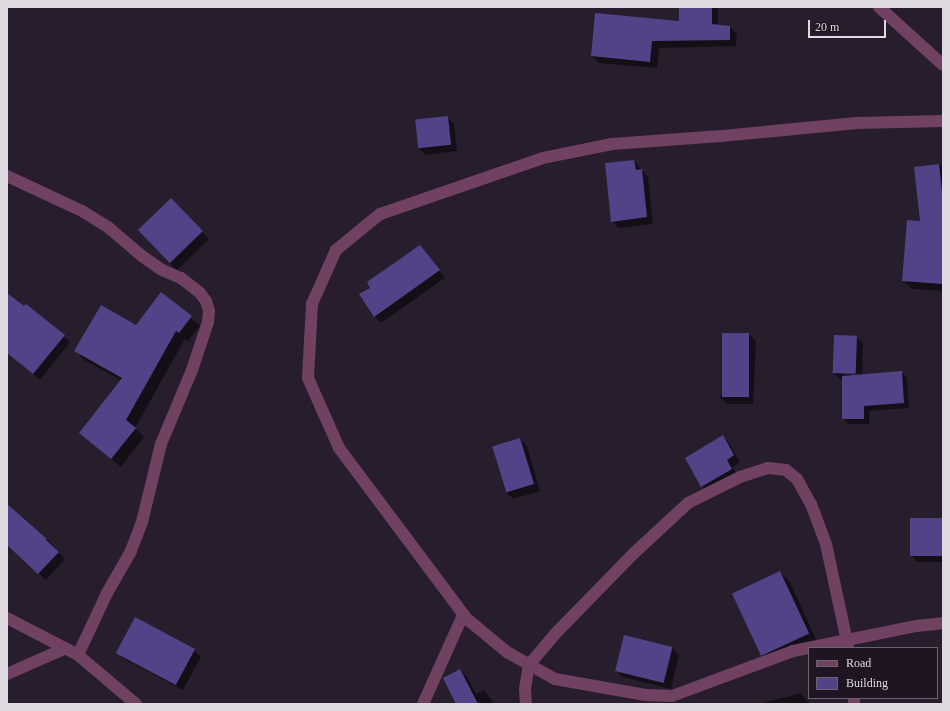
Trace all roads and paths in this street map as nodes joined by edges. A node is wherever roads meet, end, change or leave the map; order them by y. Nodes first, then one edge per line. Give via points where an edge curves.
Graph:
1 (879, 7) edge
2 (943, 65) edge
3 (943, 121) edge
4 (7, 176) edge
5 (463, 615) junction
6 (7, 618) edge
7 (943, 624) edge
8 (848, 644) edge
9 (824, 647) edge
10 (66, 648) junction
11 (808, 649) edge
12 (78, 656) junction
13 (529, 665) junction
14 (7, 674) edge
15 (136, 704) edge
16 (423, 704) edge
17 (526, 704) edge

1 - 2 street
3 - 5 street via 857,123 612,144 544,158 380,214 336,250 312,304 308,378 339,448
4 - 12 street via 82,211 109,228 142,256 162,270 181,278 200,293 206,301 208,311 208,322 192,370 161,444 142,522 131,551 107,593
5 - 13 street via 507,652
5 - 16 street
6 - 10 street
7 - 8 street via 916,626
8 - 9 street
8 - 13 street via 826,544 811,504 797,479 786,470 768,468 740,477 688,503 632,554 555,634
10 - 12 street
10 - 14 street
11 - 13 street via 793,651 672,696 646,696 578,684 555,679
12 - 15 street
13 - 17 street

